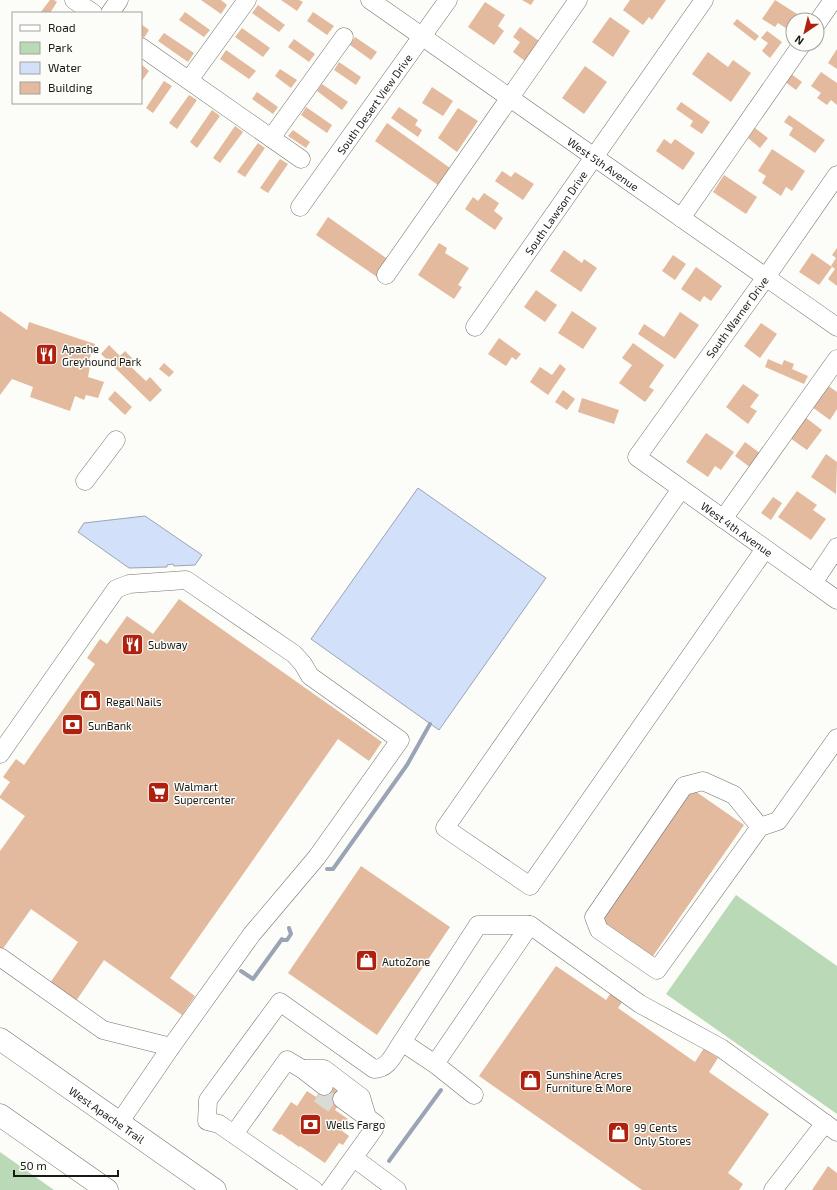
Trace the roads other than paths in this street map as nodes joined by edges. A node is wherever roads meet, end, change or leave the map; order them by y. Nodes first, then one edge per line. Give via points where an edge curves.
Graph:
1 (74, 0) edge
2 (119, 0) edge
3 (247, 0) edge
4 (370, 0) edge
5 (448, 0) edge
6 (578, 0) edge
7 (704, 0) edge
8 (833, 0) edge
9 (92, 12) edge
10 (111, 12) edge
11 (825, 12) edge
12 (344, 37) dead end
13 (422, 37) junction
14 (142, 48) edge
15 (796, 52) edge
16 (189, 80) junction
17 (509, 98) junction
18 (271, 138) junction
19 (594, 157) junction
20 (301, 158) dead end
21 (837, 175) edge
22 (300, 208) dead end
23 (681, 218) junction
24 (386, 275) dead end
25 (766, 277) junction
26 (475, 327) dead end
27 (837, 327) edge
28 (837, 359) edge
29 (116, 440) dead end
30 (637, 457) joint
31 (85, 481) dead end
32 (681, 489) junction
33 (724, 519) junction
34 (837, 547) edge
35 (765, 549) junction
36 (813, 583) junction
37 (837, 600) edge
38 (837, 738) edge
39 (0, 754) edge
40 (760, 827) junction
41 (530, 926) junction
42 (0, 957) edge
43 (0, 1039) edge
44 (402, 1042) junction
45 (171, 1047) junction
46 (435, 1064) junction
47 (302, 1069) junction
48 (322, 1090) tunnel mouth
49 (474, 1095) dead end
50 (339, 1103) tunnel mouth
51 (0, 1115) edge
52 (367, 1117) junction
53 (120, 1123) junction
54 (831, 1128) edge
55 (234, 1134) junction
56 (354, 1158) junction
57 (107, 1190) edge
58 (215, 1190) edge
59 (314, 1190) edge
60 (330, 1190) edge
61 (397, 1190) edge
62 (773, 1190) edge

1 - 9 street
2 - 10 street
3 - 16 street
4 - 13 street, West 5th Avenue
5 - 13 street, South Desert View Drive
6 - 17 street
7 - 19 street, South Lawson Drive
8 - 11 street
12 - 18 street
13 - 17 street, West 5th Avenue
13 - 22 street, South Desert View Drive
14 - 16 street
15 - 23 street
16 - 18 street
17 - 19 street, West 5th Avenue
17 - 24 street
18 - 20 street
19 - 23 street, West 5th Avenue
19 - 26 street, South Lawson Drive
21 - 25 street, South Warner Drive
23 - 25 street, West 5th Avenue
25 - 27 street, West 5th Avenue
25 - 30 street, South Warner Drive
28 - 33 street
29 - 31 street
30 - 32 street, West 4th Avenue
32 - 33 street, West 4th Avenue
32 - 35 street via 445,828 530,886
33 - 35 street, West 4th Avenue
34 - 36 street
35 - 36 street, West 4th Avenue
36 - 37 street, West 4th Avenue
38 - 40 street via 778,821
39 - 45 street via 116,589 129,584 186,580 294,654 310,676 400,740 317,857 252,934
40 - 40 street via 657,970 599,930 594,917 684,786 703,781 734,795
41 - 44 street via 478,925
41 - 46 street
41 - 54 street via 640,1004 721,1048
42 - 45 street via 103,1030
43 - 53 main road, West Apache Trail
44 - 46 street
44 - 55 street via 387,1066 374,1069 280,1002 208,1100 207,1121 218,1124
45 - 53 street
46 - 49 street
47 - 48 street via 312,1089
47 - 52 street via 324,1070 330,1074 361,1097
47 - 55 street via 287,1060
50 - 52 street via 348,1115
51 - 57 main road
52 - 56 street via 376,1124
53 - 58 main road, West Apache Trail
54 - 62 street
55 - 59 street
56 - 60 street
56 - 61 street

